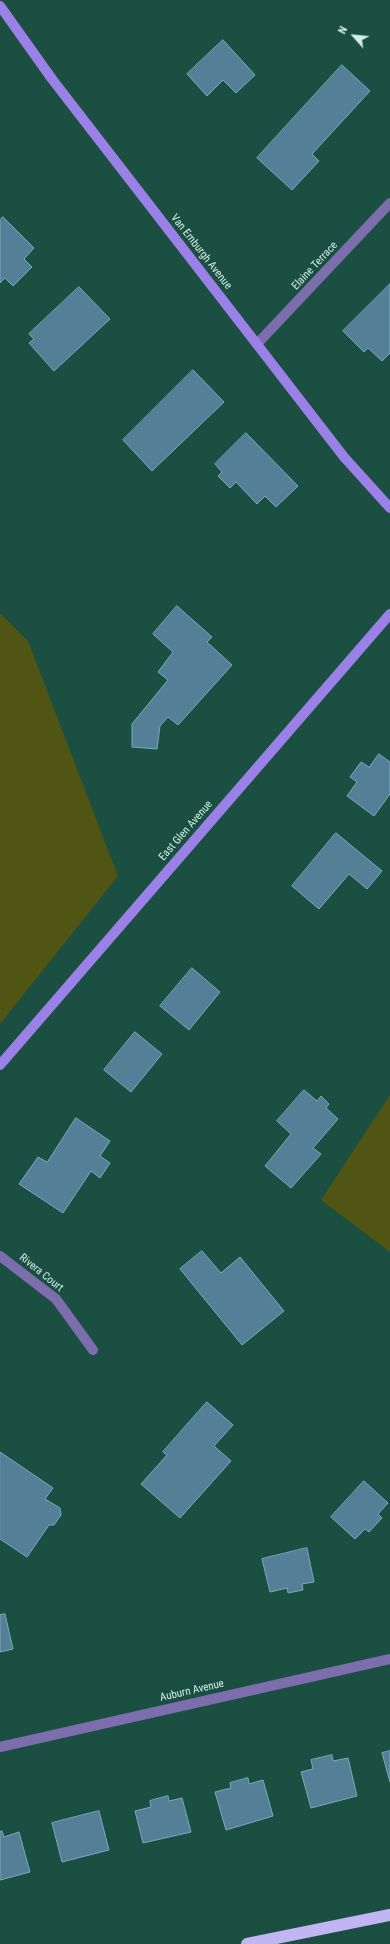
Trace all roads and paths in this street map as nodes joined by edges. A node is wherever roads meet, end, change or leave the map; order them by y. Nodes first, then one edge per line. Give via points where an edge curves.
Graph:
1 (0, 6) edge
2 (390, 204) edge
3 (257, 344) junction
4 (390, 508) edge
5 (390, 614) edge
6 (0, 1064) edge
7 (0, 1256) edge
8 (93, 1350) dead end
9 (390, 1659) edge
10 (0, 1747) edge
11 (390, 1915) edge
12 (247, 1944) edge

1 - 3 main road, Van Emburgh Avenue via 52,79
2 - 3 street, Elaine Terrace
3 - 4 main road, Van Emburgh Avenue via 344,457
5 - 6 main road, East Glen Avenue
7 - 8 street, Rivera Court via 56,1299
9 - 10 street, Auburn Avenue
11 - 12 highway

